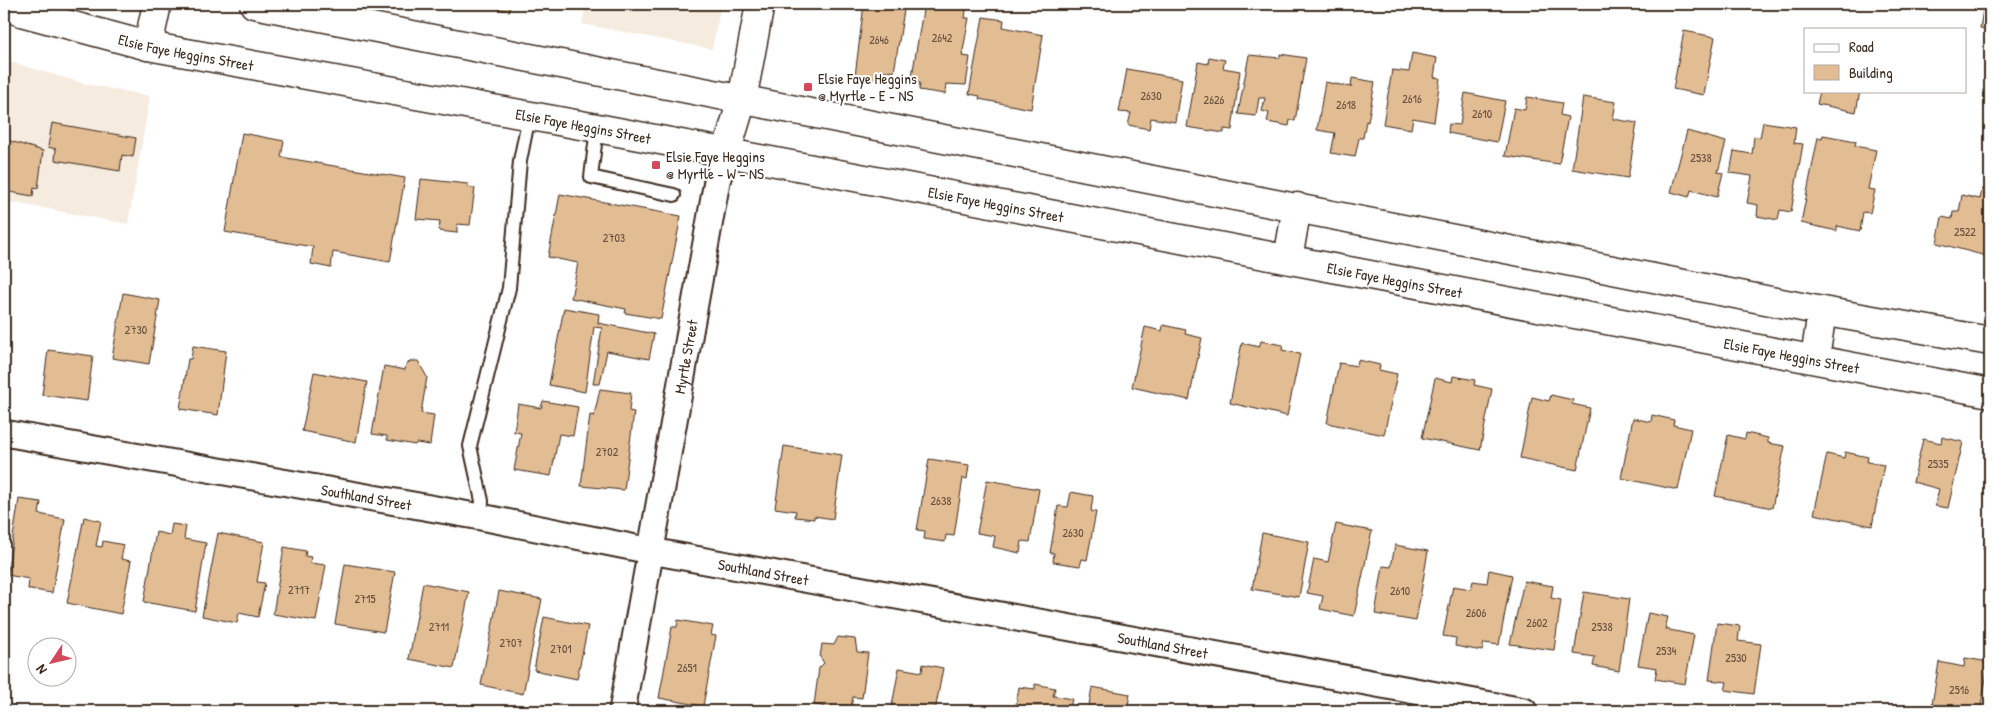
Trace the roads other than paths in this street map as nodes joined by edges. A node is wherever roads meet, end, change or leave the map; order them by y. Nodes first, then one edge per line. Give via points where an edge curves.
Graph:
1 (157, 4) edge
2 (254, 4) edge
3 (760, 4) edge
4 (4, 6) edge
5 (148, 46) junction
6 (742, 100) junction
7 (529, 116) junction
8 (597, 128) junction
9 (726, 153) junction
10 (674, 195) dead end
11 (1297, 207) junction
12 (1288, 259) junction
13 (1822, 311) junction
14 (1990, 342) edge
15 (1815, 359) junction
16 (1990, 393) edge
17 (4, 433) edge
18 (481, 517) junction
19 (651, 551) junction
20 (622, 711) edge
21 (1524, 711) edge

1 - 5 main road
2 - 6 main road
3 - 6 main road, Myrtle Street
4 - 5 main road, Elsie Faye Heggins Street
5 - 7 main road, Elsie Faye Heggins Street
6 - 9 main road, Myrtle Street
6 - 11 main road
7 - 8 main road, Elsie Faye Heggins Street
7 - 18 lane via 520,161 509,288 470,446 482,501
8 - 9 main road, Elsie Faye Heggins Street
8 - 10 lane via 591,178
9 - 12 main road, Elsie Faye Heggins Street
9 - 19 street, Myrtle Street via 717,181
11 - 12 main road
11 - 13 main road
12 - 15 main road, Elsie Faye Heggins Street
13 - 14 main road
13 - 15 main road
15 - 16 main road, Elsie Faye Heggins Street
17 - 18 street, Southland Street
18 - 19 street, Southland Street
19 - 20 street, Myrtle Street
19 - 21 street, Southland Street

